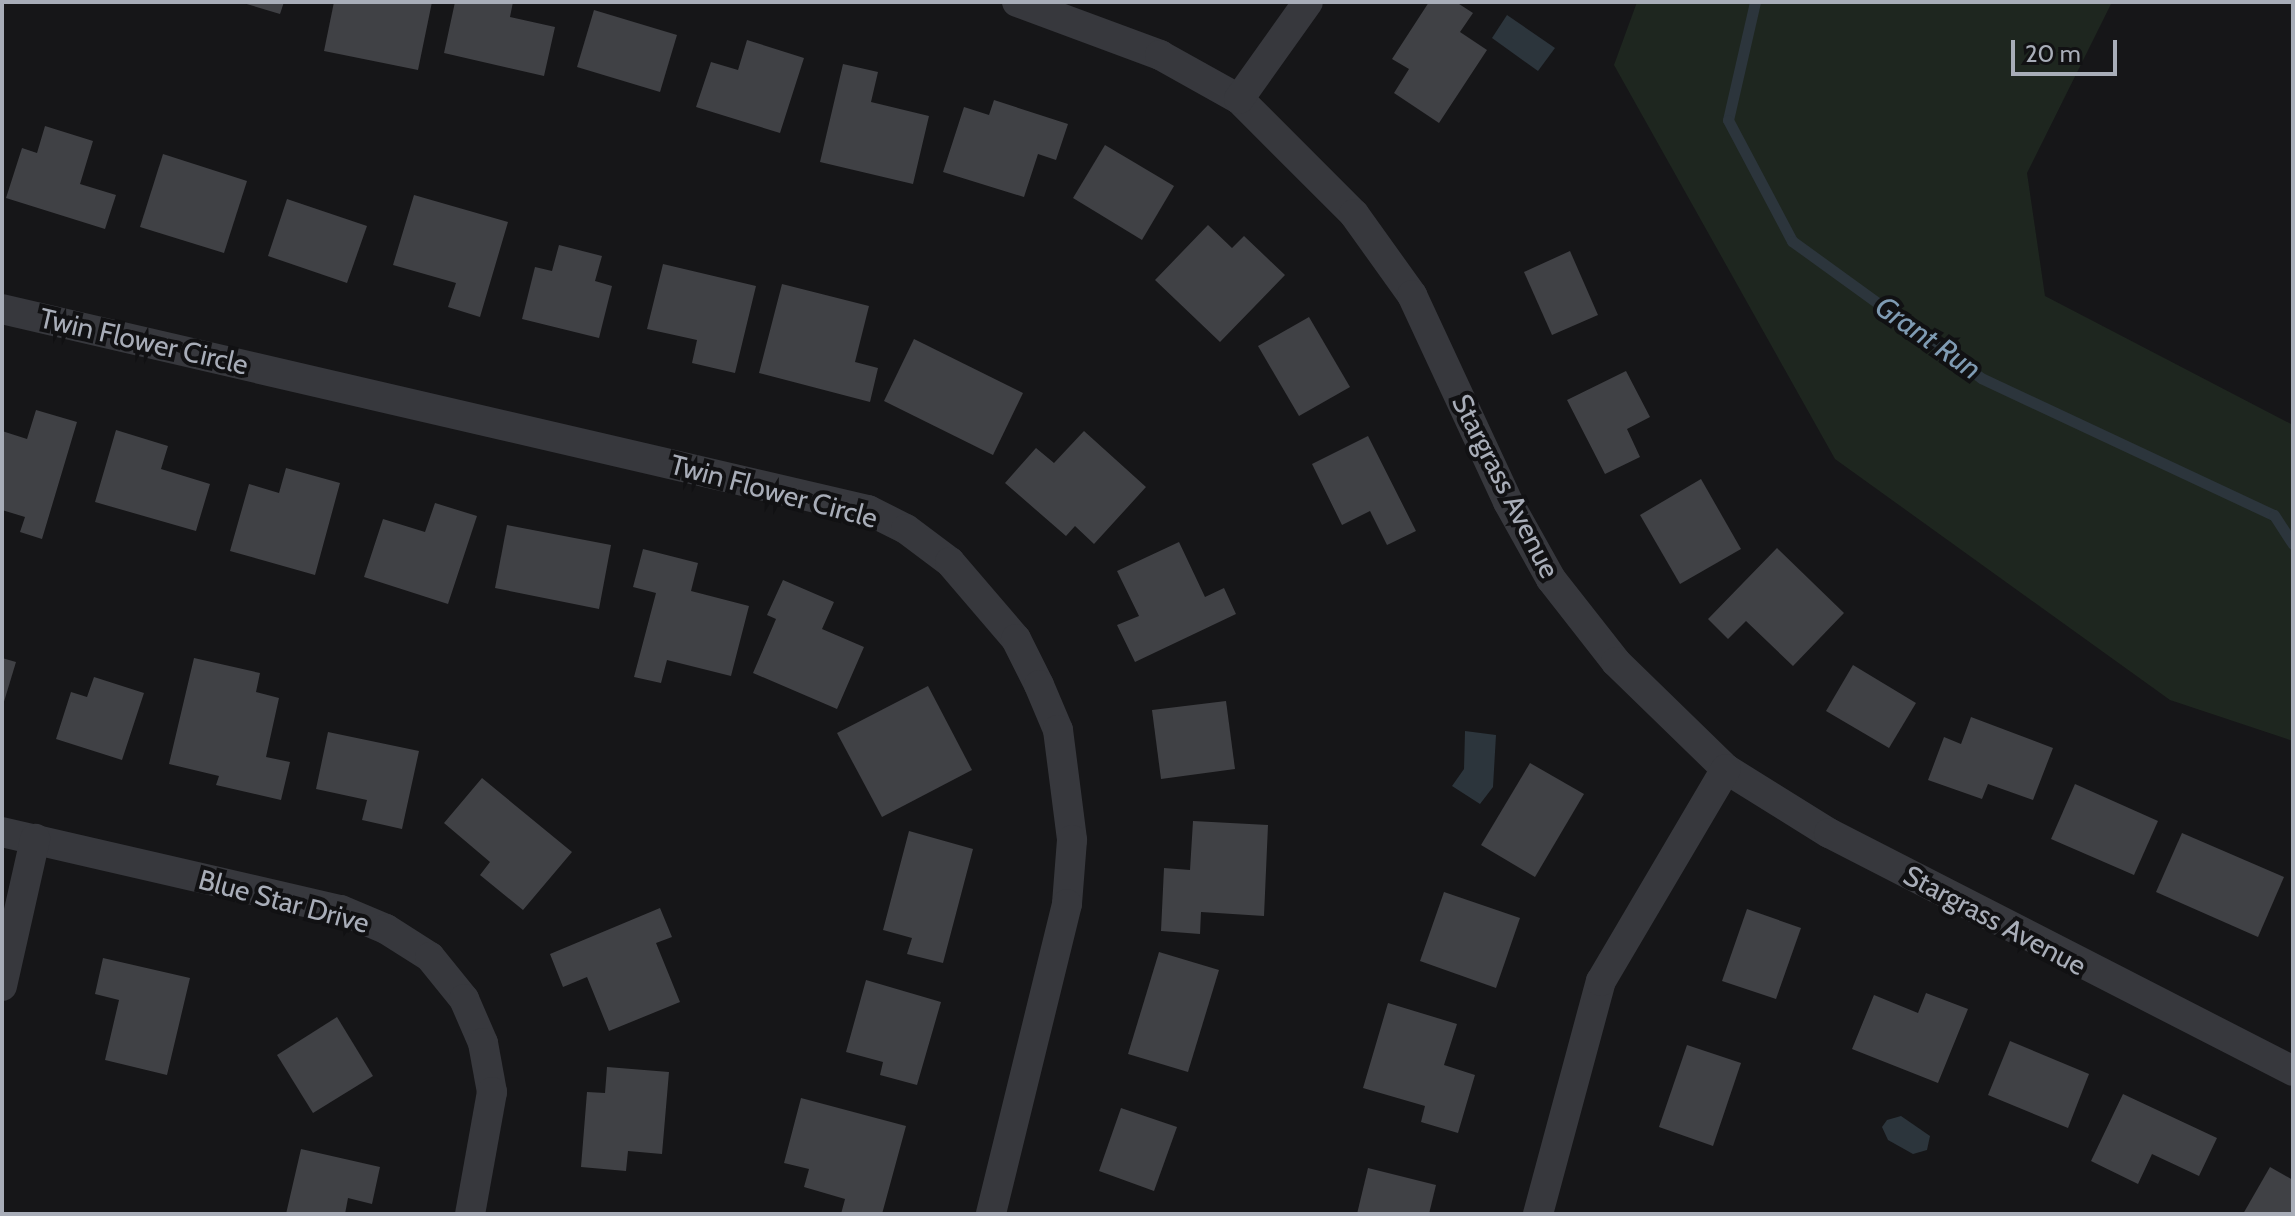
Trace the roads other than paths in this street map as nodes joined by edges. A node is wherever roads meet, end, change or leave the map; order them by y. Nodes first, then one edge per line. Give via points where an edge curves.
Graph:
1 (1017, 2) edge
2 (1308, 2) edge
3 (1239, 99) junction
4 (2, 309) edge
5 (1726, 769) junction
6 (2, 832) edge
7 (35, 839) junction
8 (2, 986) edge
9 (2293, 1071) edge
10 (470, 1214) edge
11 (991, 1214) edge
12 (1538, 1214) edge

1 - 3 street, Stargrass Avenue via 1160,55
2 - 3 street
3 - 5 street, Stargrass Avenue via 1354,214 1412,295 1508,502 1551,579 1616,662
4 - 11 street, Twin Flower Circle via 868,510 906,529 950,562 1016,639 1039,685 1058,730 1072,840 1067,904
5 - 9 street, Stargrass Avenue via 1829,833
5 - 12 street via 1601,981
6 - 7 street, Blue Star Drive
7 - 8 street
7 - 10 street, Blue Star Drive via 341,910 386,929 430,957 464,999 483,1043 492,1092

